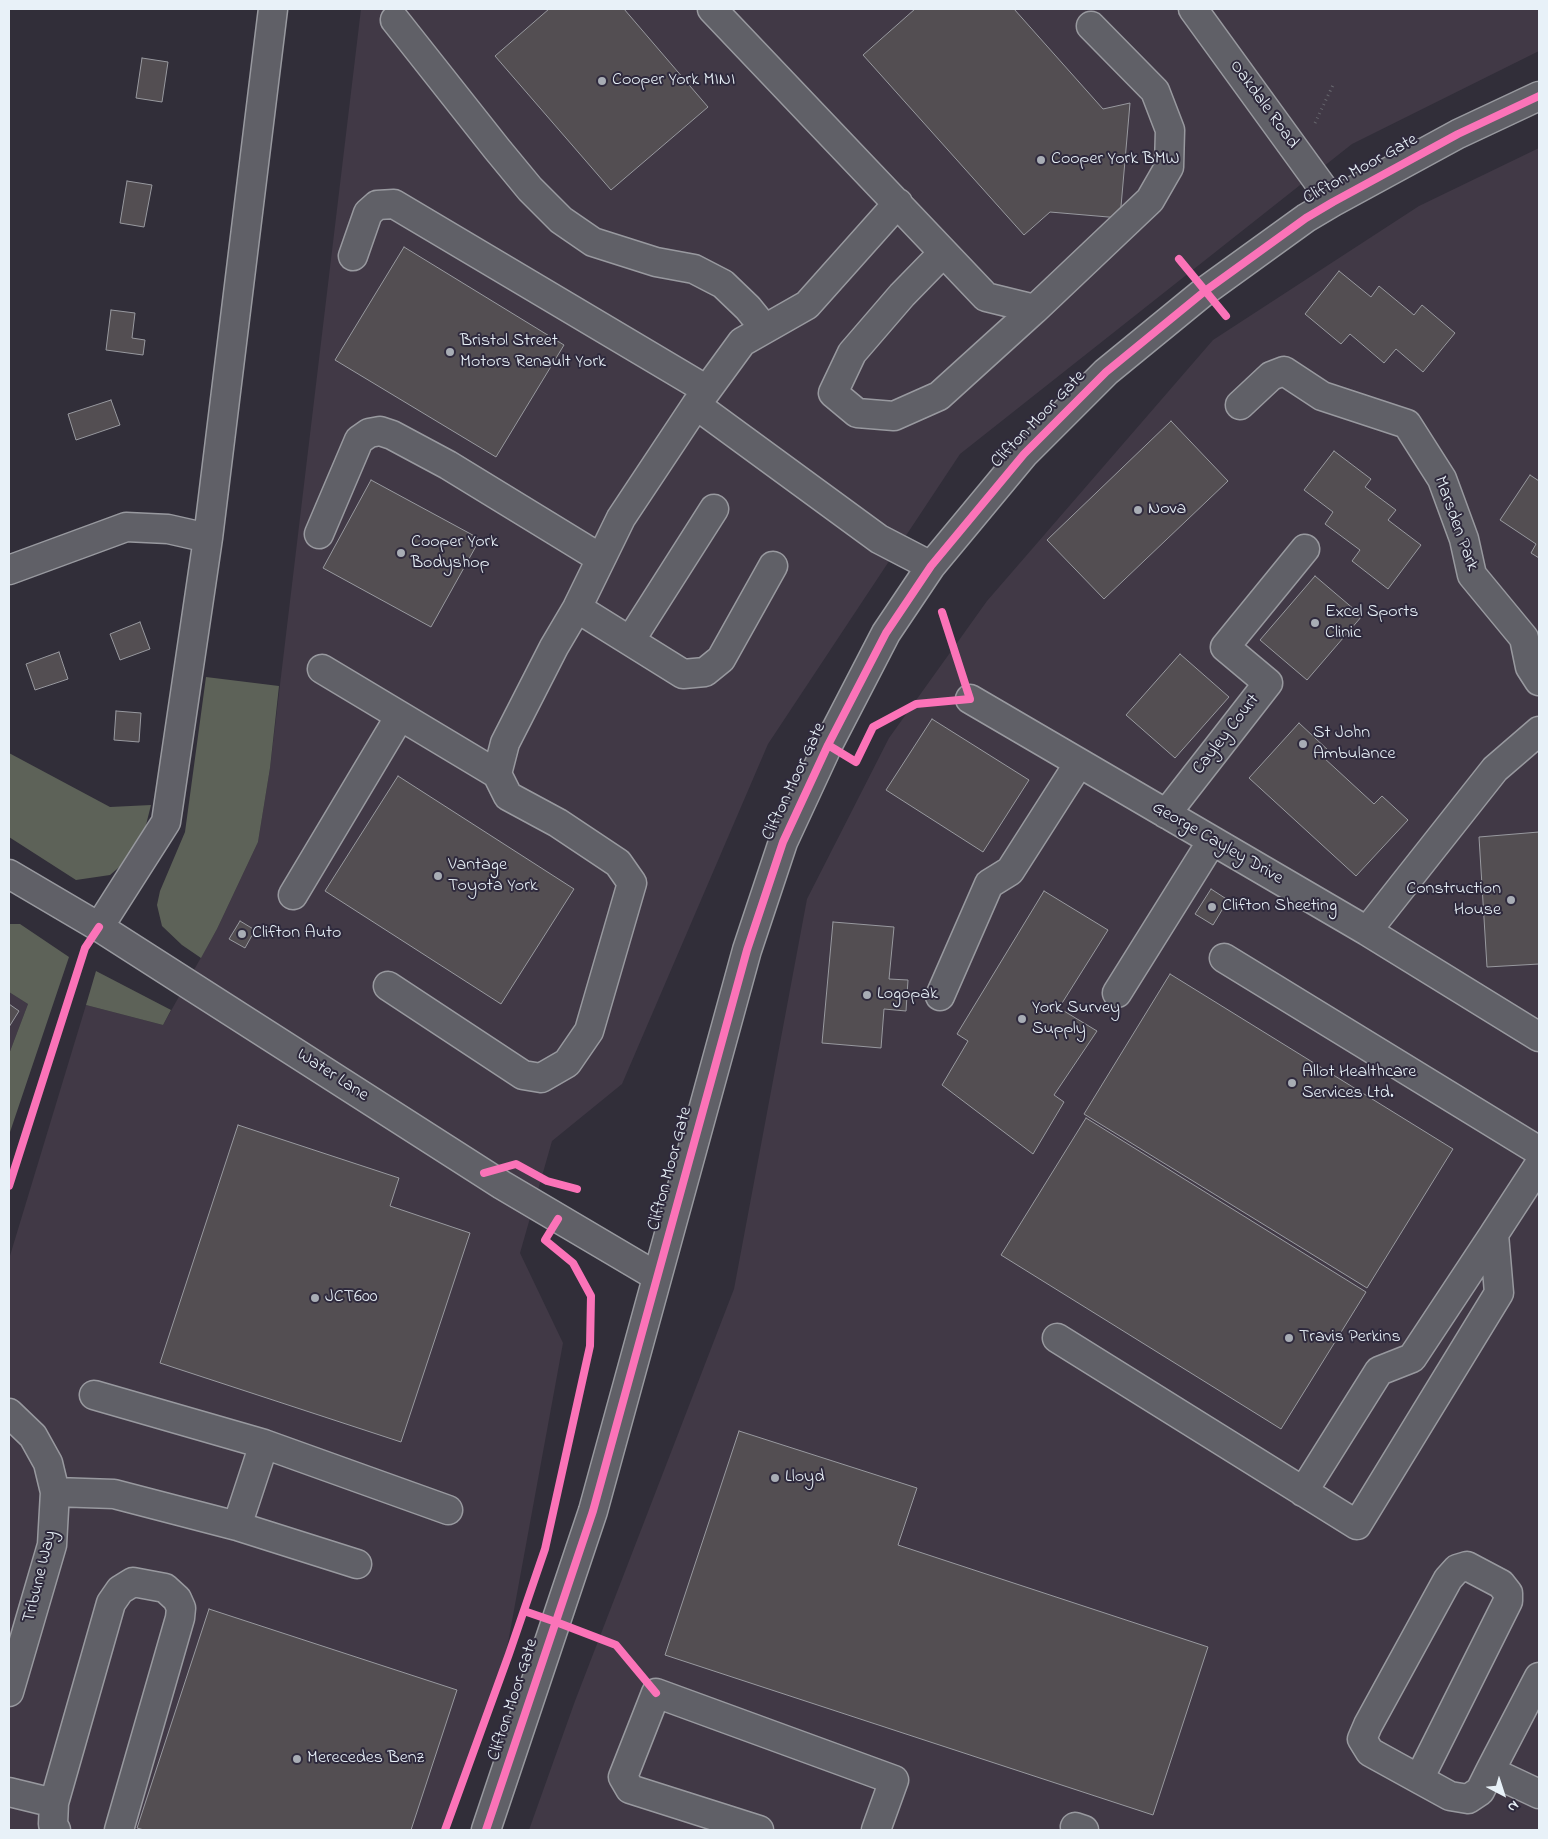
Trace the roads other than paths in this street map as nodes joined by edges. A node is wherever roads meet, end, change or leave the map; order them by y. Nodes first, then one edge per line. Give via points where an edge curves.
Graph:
1 (273, 9) edge
2 (712, 9) edge
3 (1193, 9) edge
4 (395, 20) dead end
5 (1092, 26) dead end
6 (1539, 96) edge
7 (1334, 202) junction
8 (898, 203) junction
9 (942, 253) junction
10 (353, 256) dead end
11 (1035, 309) junction
12 (764, 329) junction
13 (702, 398) junction
14 (1240, 405) dead end
15 (714, 509) dead end
16 (319, 534) dead end
17 (208, 538) junction
18 (1305, 549) dead end
19 (600, 558) junction
20 (773, 566) dead end
21 (931, 566) junction
22 (9, 570) edge
23 (576, 608) junction
24 (630, 641) junction
25 (322, 669) dead end
26 (1539, 681) edge
27 (970, 699) dead end
28 (400, 716) junction
29 (1538, 734) edge
30 (1079, 763) junction
31 (497, 774) junction
32 (1166, 814) junction
33 (1212, 841) junction
34 (9, 874) edge
35 (293, 895) dead end
36 (99, 928) junction
37 (1367, 931) junction
38 (1224, 958) dead end
39 (388, 986) dead end
40 (1117, 992) dead end
41 (940, 996) dead end
42 (1539, 1037) edge
43 (1539, 1151) edge
44 (1539, 1165) edge
45 (1494, 1234) junction
46 (656, 1276) junction
47 (1057, 1338) dead end
48 (94, 1395) dead end
49 (9, 1413) edge
50 (264, 1444) junction
51 (55, 1492) junction
52 (1303, 1492) junction
53 (448, 1510) dead end
54 (237, 1526) junction
55 (357, 1564) dead end
56 (1539, 1677) edge
57 (9, 1692) edge
58 (1490, 1771) junction
59 (1419, 1779) junction
60 (9, 1792) edge
61 (1539, 1794) edge
62 (54, 1803) junction
63 (56, 1830) edge
64 (119, 1830) edge
65 (486, 1830) edge
66 (759, 1830) edge
67 (876, 1830) edge

1 - 17 street
2 - 8 street
3 - 7 street, Oakdale Road
4 - 12 street via 497,149 561,220 593,242 656,262 694,269 723,284
5 - 11 street via 1155,91 1170,130 1169,167 1150,200
6 - 7 street, Clifton Moor Gate via 1458,134
7 - 21 street, Clifton Moor Gate via 1306,218 1205,291 1106,372 1024,454
8 - 9 street
8 - 12 street via 807,305
9 - 11 street via 986,297
9 - 11 street via 852,353 833,393 856,413 894,416 939,396
10 - 13 street via 368,212 377,205 394,204
12 - 13 street via 742,342
13 - 19 street via 621,518
13 - 21 street via 879,538
14 - 26 street, Marsden Park via 1271,376 1284,372 1322,396 1407,424 1442,479 1464,539 1472,575 1524,638 1530,667
15 - 24 street
16 - 19 street via 359,440 380,431 448,465
17 - 22 street via 168,529 126,527
17 - 36 street via 166,822
18 - 32 street, Cayley Court via 1225,647 1268,683
19 - 23 street
20 - 24 street via 721,659 705,672 683,674
21 - 46 street, Clifton Moor Gate via 886,633 828,745 783,842 747,950
23 - 24 street
23 - 31 street via 505,743
25 - 28 street
27 - 30 street, George Cayley Drive
28 - 31 street
28 - 35 street
29 - 37 street via 1495,769
30 - 32 street, George Cayley Drive
30 - 41 street via 1010,871 989,884
31 - 39 street via 508,796 558,823 618,864 632,883 589,1031 567,1063 541,1078 523,1075
32 - 33 street, George Cayley Drive
33 - 37 street, George Cayley Drive
33 - 40 street
34 - 36 street, Water Lane
36 - 46 street, Water Lane via 496,1181
37 - 42 street, George Cayley Drive
38 - 43 street
44 - 45 street
45 - 52 street via 1412,1358 1379,1371
45 - 52 street via 1499,1293 1357,1525
46 - 65 street, Clifton Moor Gate via 593,1511
47 - 52 street
48 - 50 street
49 - 51 street, Tribune Way via 33,1436 48,1464
50 - 53 street
50 - 54 street
51 - 54 street via 114,1494
51 - 57 street, Tribune Way via 52,1545
54 - 55 street
56 - 58 street
58 - 59 street via 1480,1791 1468,1799 1450,1796
58 - 61 street
59 - 59 street via 1370,1752 1362,1739 1448,1579 1457,1569 1467,1566 1502,1584 1508,1593 1508,1601
60 - 62 street
62 - 63 street via 53,1824
62 - 64 street via 111,1603 120,1590 134,1582 165,1588 178,1599 180,1618
66 - 67 street via 630,1789 624,1777 656,1693 894,1780

